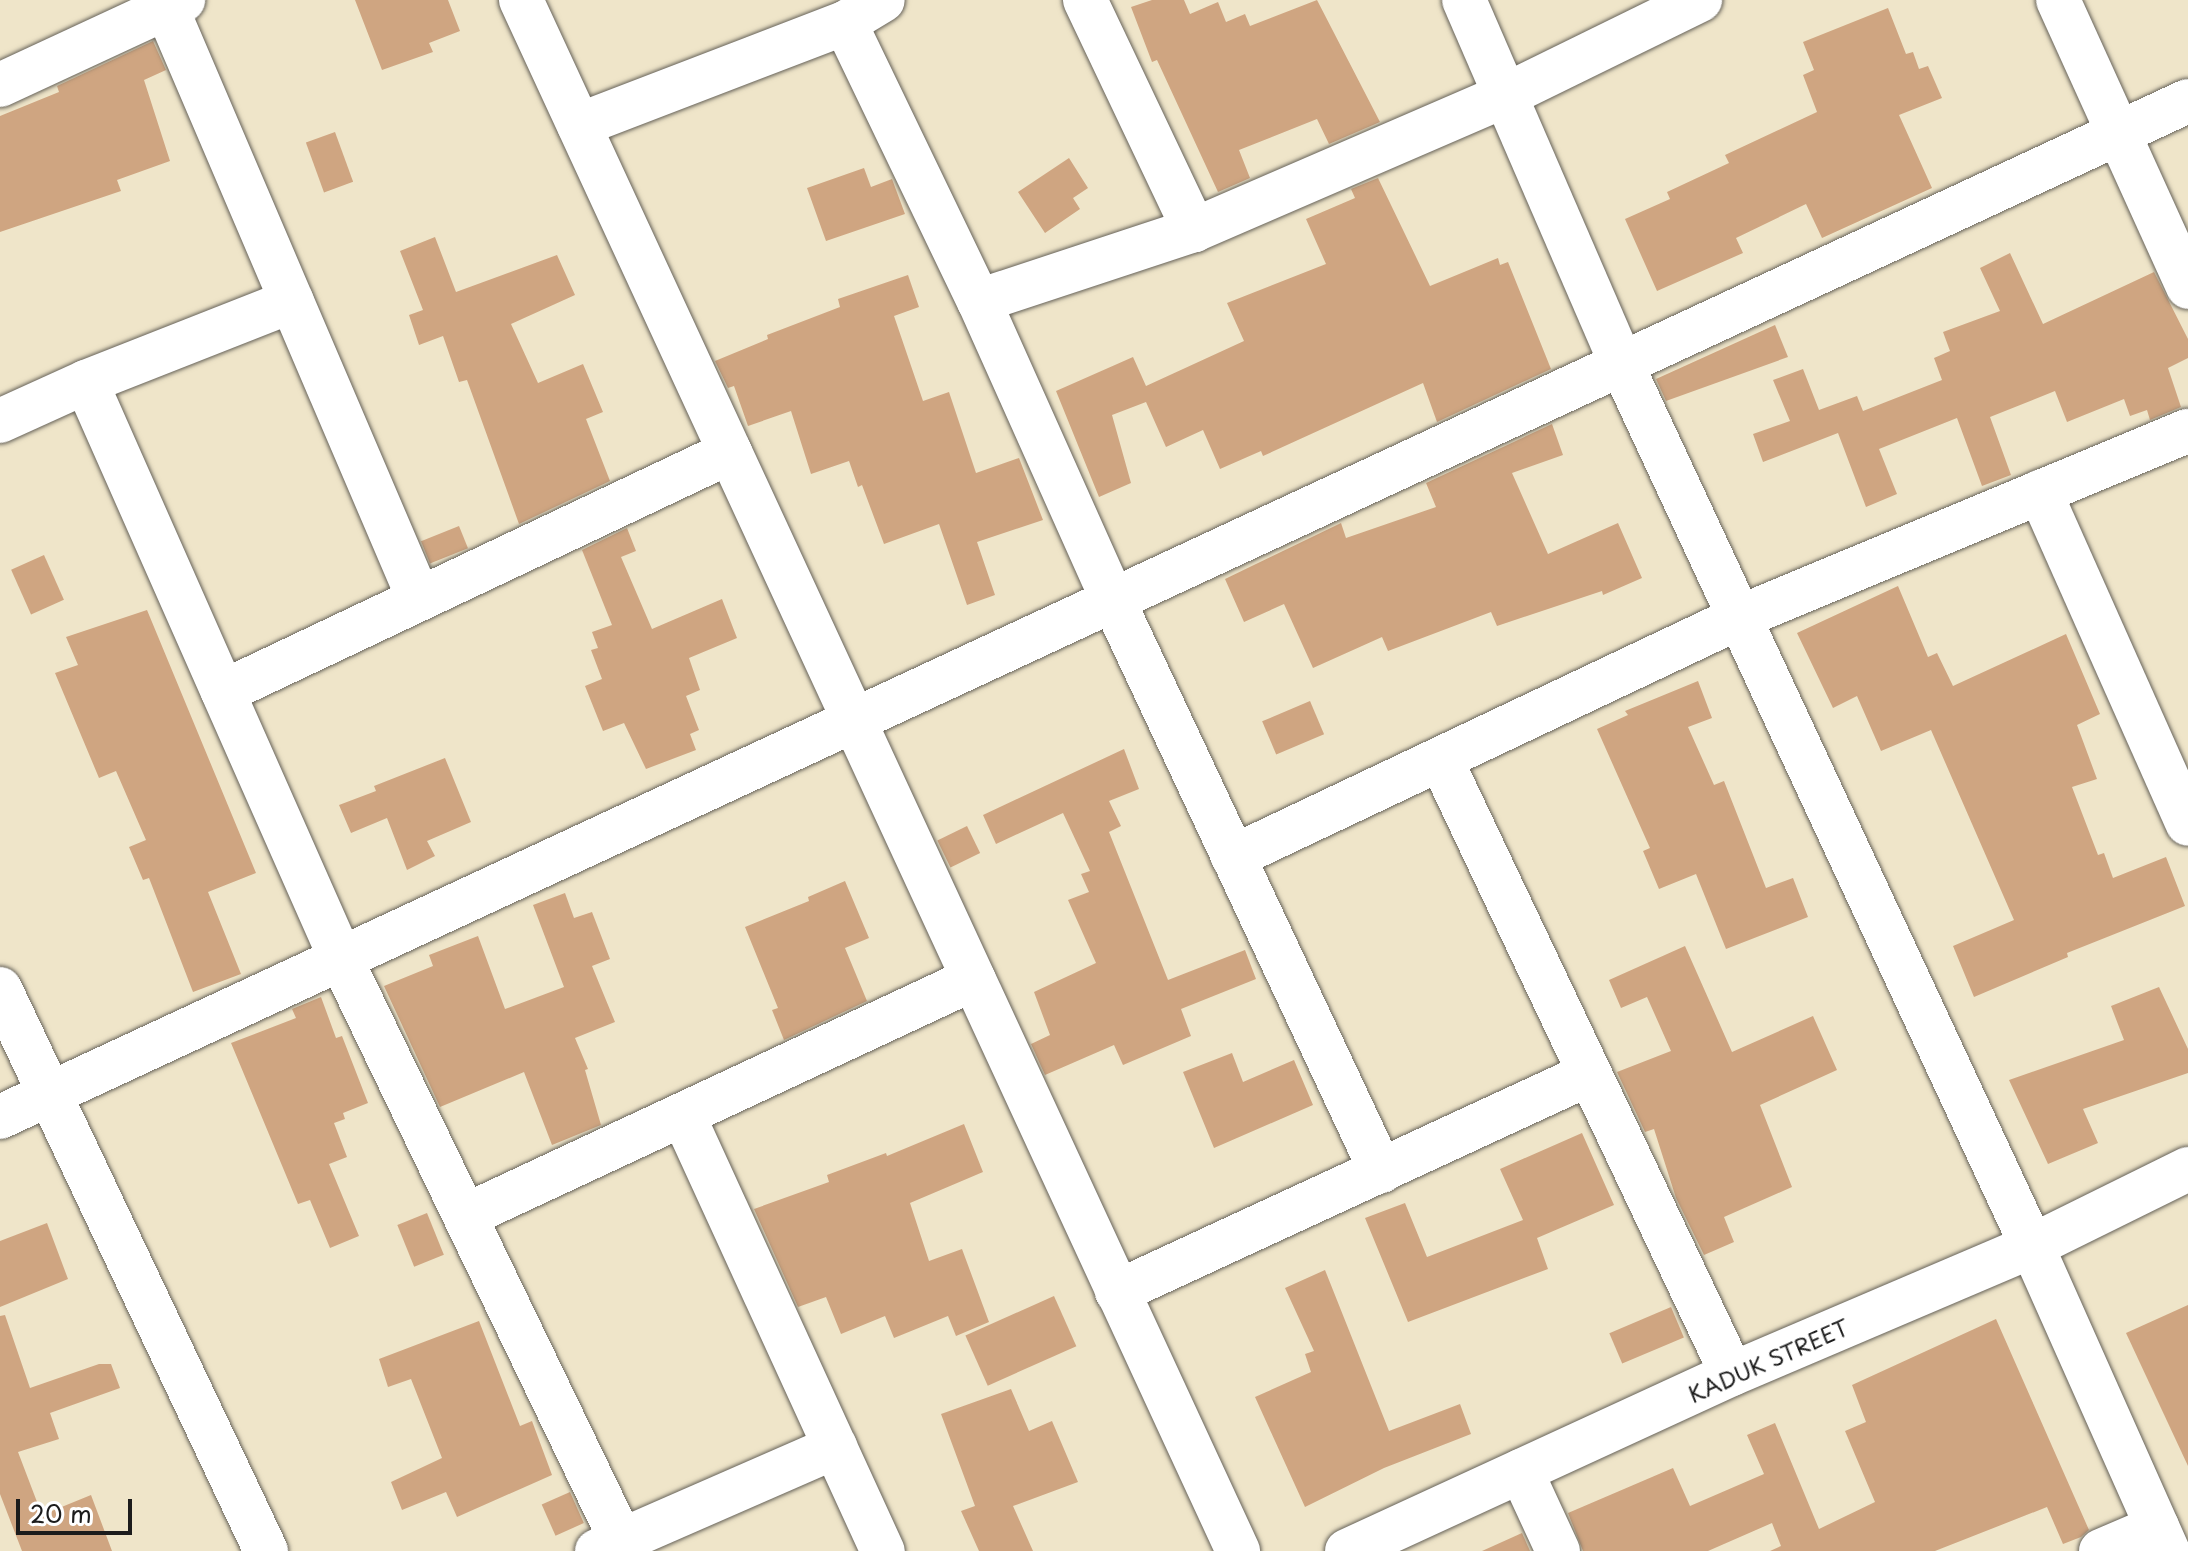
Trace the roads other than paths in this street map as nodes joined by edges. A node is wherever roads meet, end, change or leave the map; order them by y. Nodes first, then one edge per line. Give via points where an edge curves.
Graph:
1 (521, 0) edge
2 (883, 0) edge
3 (1085, 0) edge
4 (1464, 0) edge
5 (1700, 0) edge
6 (2058, 0) edge
7 (171, 2) edge
8 (845, 23) junction
9 (0, 85) edge
10 (1508, 94) junction
11 (2188, 101) edge
12 (579, 125) junction
13 (2117, 133) junction
14 (1194, 230) junction
15 (2188, 287) edge
16 (292, 301) junction
17 (979, 301) junction
18 (1621, 363) junction
19 (86, 382) junction
20 (0, 421) edge
21 (2188, 431) edge
22 (730, 452) junction
23 (2040, 492) junction
24 (419, 599) junction
25 (1113, 600) junction
26 (1738, 618) junction
27 (223, 692) junction
28 (854, 721) junction
29 (1441, 760) junction
30 (2185, 807) edge
31 (1233, 857) junction
32 (341, 959) junction
33 (973, 979) junction
34 (0, 989) edge
35 (1589, 1074) junction
36 (50, 1094) junction
37 (683, 1115) junction
38 (0, 1117) edge
39 (2188, 1169) edge
40 (1381, 1171) junction
41 (465, 1216) junction
42 (2032, 1246) junction
43 (1117, 1292) junction
44 (1732, 1374) junction
45 (835, 1447) junction
46 (1521, 1471) junction
47 (2162, 1539) edge
48 (609, 1546) edge
49 (266, 1551) edge
50 (883, 1551) edge
51 (1238, 1551) edge
52 (1347, 1551) edge
53 (1558, 1551) edge
54 (2101, 1551) edge

1 - 12 street
2 - 8 street
3 - 14 street
4 - 10 street
5 - 10 street
6 - 13 street
7 - 9 street
7 - 16 street
8 - 12 street
8 - 17 street
10 - 14 street
10 - 18 street
11 - 13 street
12 - 22 street
13 - 15 street
13 - 18 street
14 - 17 street
16 - 19 street
16 - 24 street
17 - 25 street
18 - 25 street
18 - 26 street
19 - 20 street
19 - 27 street
21 - 23 street
22 - 24 street
22 - 28 street
23 - 26 street
23 - 30 street
24 - 27 street
25 - 28 street
25 - 31 street
26 - 29 street
26 - 42 street
27 - 32 street
28 - 32 street
28 - 33 street
29 - 31 street
29 - 35 street
31 - 40 street
32 - 36 street
32 - 41 street
33 - 37 street
33 - 43 street
34 - 36 street
35 - 40 street
35 - 44 street
36 - 38 street
36 - 49 street
37 - 41 street
37 - 45 street
39 - 42 street, KADUK STREET
40 - 43 street
41 - 48 street
42 - 44 street, KADUK STREET
42 - 47 street
43 - 51 street
44 - 46 street, KADUK STREET
45 - 48 street
45 - 50 street
46 - 52 street, KADUK STREET
46 - 53 street
47 - 54 street

